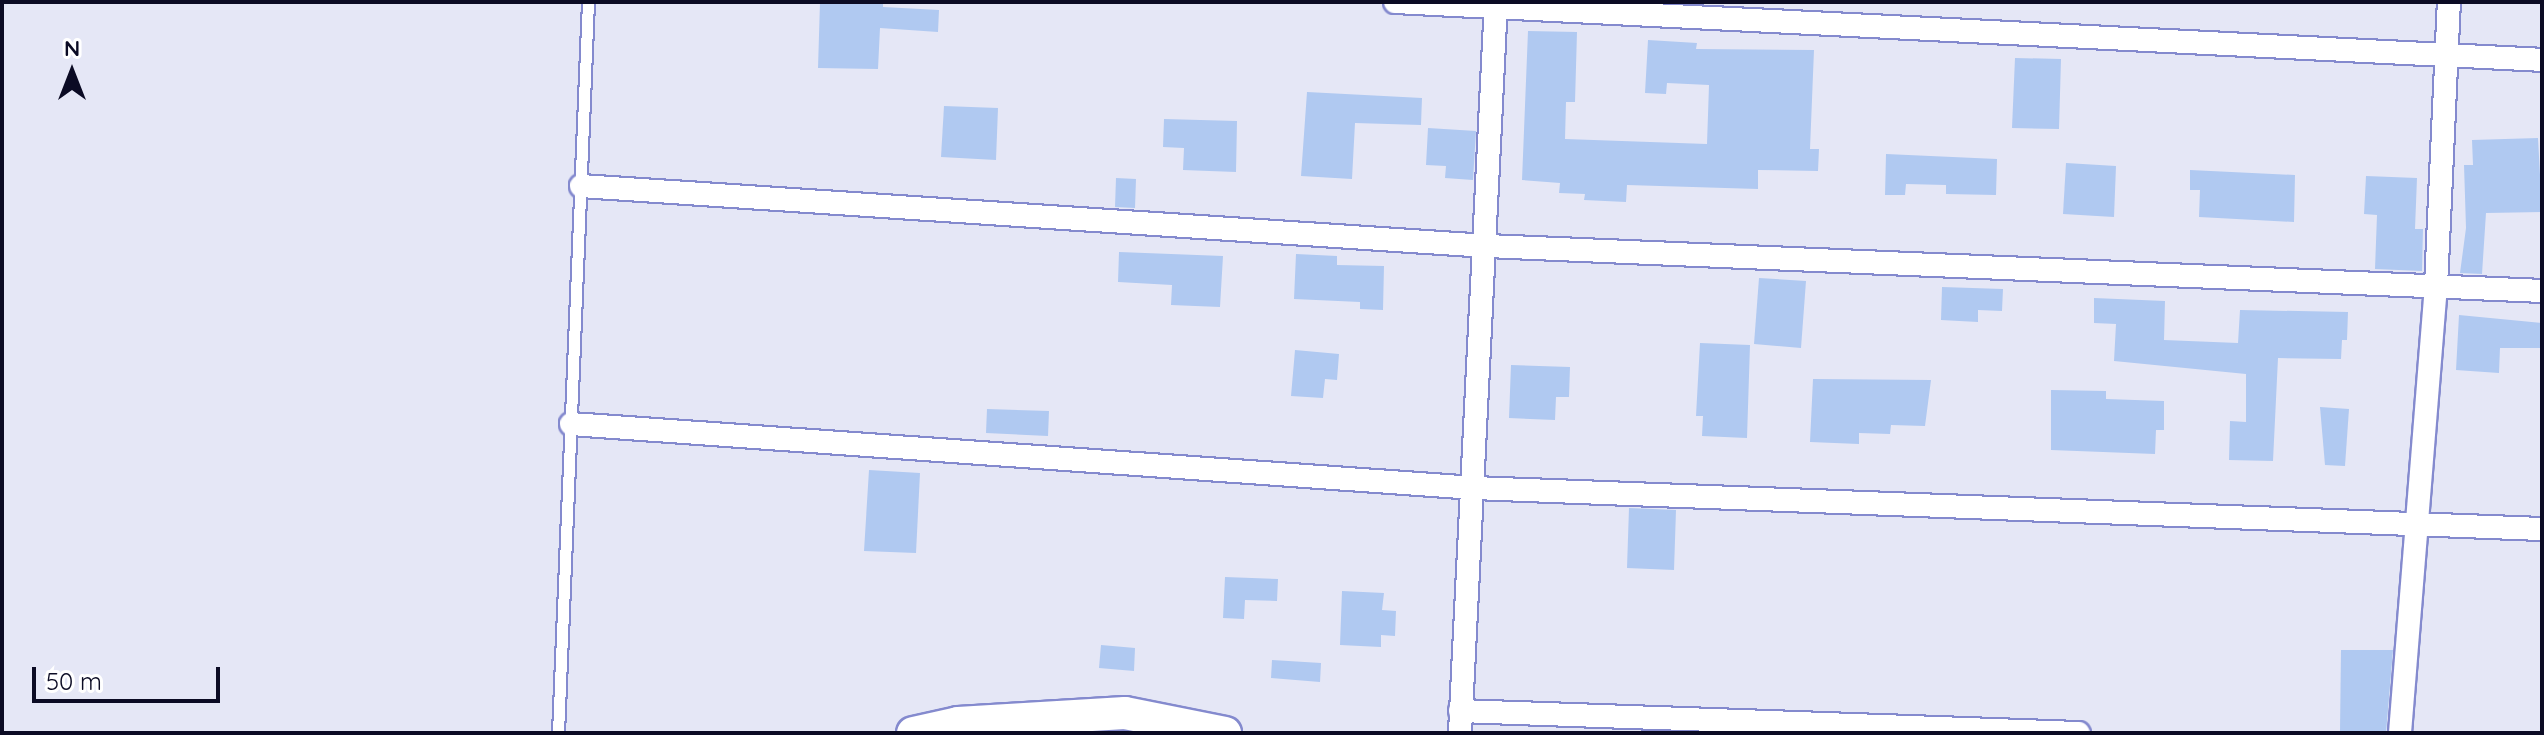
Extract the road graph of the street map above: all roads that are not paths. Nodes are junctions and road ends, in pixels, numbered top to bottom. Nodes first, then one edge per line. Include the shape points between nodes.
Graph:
1 (588, 2) edge
2 (1395, 2) edge
3 (2449, 2) edge
4 (1496, 5) edge
5 (2446, 56) junction
6 (2542, 60) edge
7 (581, 186) junction
8 (1487, 246) junction
9 (2436, 286) junction
10 (2542, 291) edge
11 (571, 424) junction
12 (1474, 488) junction
13 (2419, 524) junction
14 (2542, 529) edge
15 (1460, 722) edge
16 (558, 733) edge
17 (913, 733) edge
18 (1225, 733) edge
19 (2079, 733) edge
20 (2400, 733) edge

1 - 7 lane
2 - 4 street
3 - 5 street
4 - 5 street
4 - 8 street
5 - 6 street
5 - 9 street
7 - 8 street
7 - 11 lane
8 - 9 street
8 - 12 street
9 - 10 street
9 - 13 street
11 - 12 street
11 - 16 lane
12 - 13 street
12 - 15 street
13 - 14 street
13 - 20 street
15 - 19 street
17 - 18 street via 958,723 1125,713

